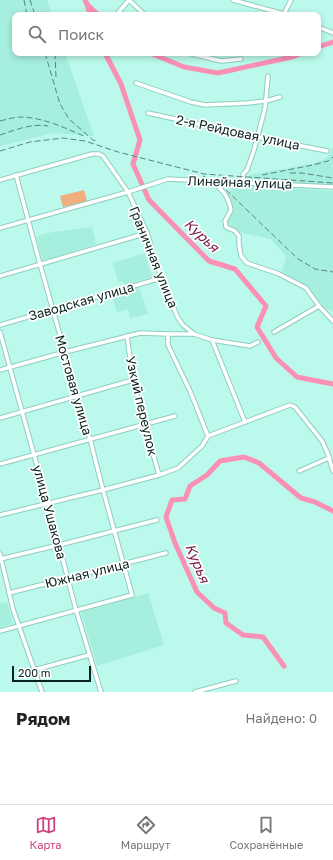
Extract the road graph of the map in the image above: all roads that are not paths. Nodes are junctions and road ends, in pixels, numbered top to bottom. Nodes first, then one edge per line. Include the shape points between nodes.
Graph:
1 (129, 0) edge
2 (233, 0) edge
3 (291, 0) edge
4 (119, 12) edge
5 (142, 12) edge
6 (275, 12) edge
7 (286, 12) edge
8 (321, 28) edge
9 (333, 33) edge
10 (200, 56) edge
11 (241, 59) dead end
12 (268, 76) dead end
13 (136, 83) dead end
14 (280, 97) dead end
15 (266, 101) junction
16 (148, 113) dead end
17 (257, 137) junction
18 (327, 151) dead end
19 (16, 175) junction
20 (0, 180) edge
21 (212, 181) junction
22 (243, 182) junction
23 (333, 187) edge
24 (128, 192) junction
25 (28, 220) junction
26 (0, 228) edge
27 (147, 233) junction
28 (40, 264) junction
29 (0, 276) edge
30 (161, 278) junction
31 (319, 306) junction
32 (53, 309) junction
33 (333, 321) edge
34 (0, 325) edge
35 (0, 332) edge
36 (274, 332) dead end
37 (168, 334) junction
38 (194, 334) junction
39 (126, 336) junction
40 (212, 340) junction
41 (258, 342) dead end
42 (64, 352) junction
43 (10, 368) junction
44 (0, 370) edge
45 (133, 380) junction
46 (77, 396) junction
47 (22, 412) junction
48 (174, 416) dead end
49 (0, 418) edge
50 (245, 422) junction
51 (144, 425) junction
52 (208, 436) junction
53 (90, 439) junction
54 (34, 455) junction
55 (329, 458) junction
56 (0, 464) edge
57 (299, 471) dead end
58 (333, 471) edge
59 (159, 475) junction
60 (103, 490) junction
61 (48, 503) junction
62 (0, 516) edge
63 (157, 520) dead end
64 (115, 531) junction
65 (59, 545) junction
66 (166, 553) dead end
67 (0, 557) edge
68 (124, 564) junction
69 (67, 578) junction
70 (9, 593) junction
71 (76, 610) junction
72 (20, 626) junction
73 (0, 631) edge
74 (89, 655) junction
75 (34, 670) junction
76 (236, 681) dead end
77 (42, 692) edge
78 (101, 692) edge
79 (194, 692) edge

1 - 4 street
1 - 5 street
2 - 6 street
3 - 7 street
8 - 9 street
10 - 11 street via 221,61
12 - 15 street
13 - 15 street via 205,105
14 - 15 street
15 - 17 street
16 - 17 street, 2-я Рейдовая улица
17 - 18 street, 2-я Рейдовая улица
17 - 22 street via 247,170 243,174
19 - 20 street
19 - 24 street, Граничная улица via 99,154
19 - 25 street, Мостовая улица
21 - 22 street, Линейная улица
21 - 24 street, Линейная улица via 168,179
21 - 31 street via 229,200 231,210 224,221 226,227 239,236 241,256 248,263 279,274 306,288
22 - 23 street, Линейная улица
24 - 25 street, Линейная улица
24 - 27 street, Граничная улица
25 - 26 street, Линейная улица
25 - 28 street, Мостовая улица
27 - 28 street
27 - 30 street, Граничная улица
28 - 29 street
28 - 32 street, Мостовая улица
30 - 32 street, Заводская улица
30 - 38 street, Граничная улица via 180,322
31 - 33 street
31 - 36 street
32 - 34 street, Заводская улица
32 - 42 street, Мостовая улица
35 - 43 street, улица Ушакова
37 - 38 street
37 - 39 street via 145,333
37 - 52 street via 168,345 190,390
38 - 40 street
39 - 42 street
39 - 45 street, Узкий переулок
40 - 41 street via 250,346
40 - 50 street
42 - 43 street
42 - 46 street, Мостовая улица
43 - 44 street
43 - 47 street, улица Ушакова
45 - 46 street
45 - 51 street, Узкий переулок
46 - 47 street
46 - 53 street, Мостовая улица
47 - 49 street
47 - 54 street, улица Ушакова
48 - 51 street
50 - 52 street
50 - 55 street via 292,405 322,441
51 - 53 street
51 - 59 street, Узкий переулок
52 - 59 street via 202,446 178,468
53 - 54 street
53 - 60 street, Мостовая улица
54 - 56 street
54 - 61 street, улица Ушакова
55 - 57 street
55 - 58 street
59 - 60 street
60 - 61 street
60 - 64 street, Мостовая улица
61 - 62 street
61 - 65 street, улица Ушакова
63 - 64 street
64 - 65 street
64 - 68 street, Мостовая улица
65 - 67 street
65 - 69 street, улица Ушакова
66 - 68 street, Южная улица
67 - 70 street
68 - 69 street, Южная улица
68 - 71 street, Мостовая улица via 132,595
69 - 70 street, Южная улица
69 - 71 street, улица Ушакова
70 - 72 street
71 - 72 street
71 - 74 street, улица Ушакова
72 - 73 street
72 - 75 street
74 - 75 street
74 - 78 street, улица Ушакова
75 - 77 street
76 - 79 street

